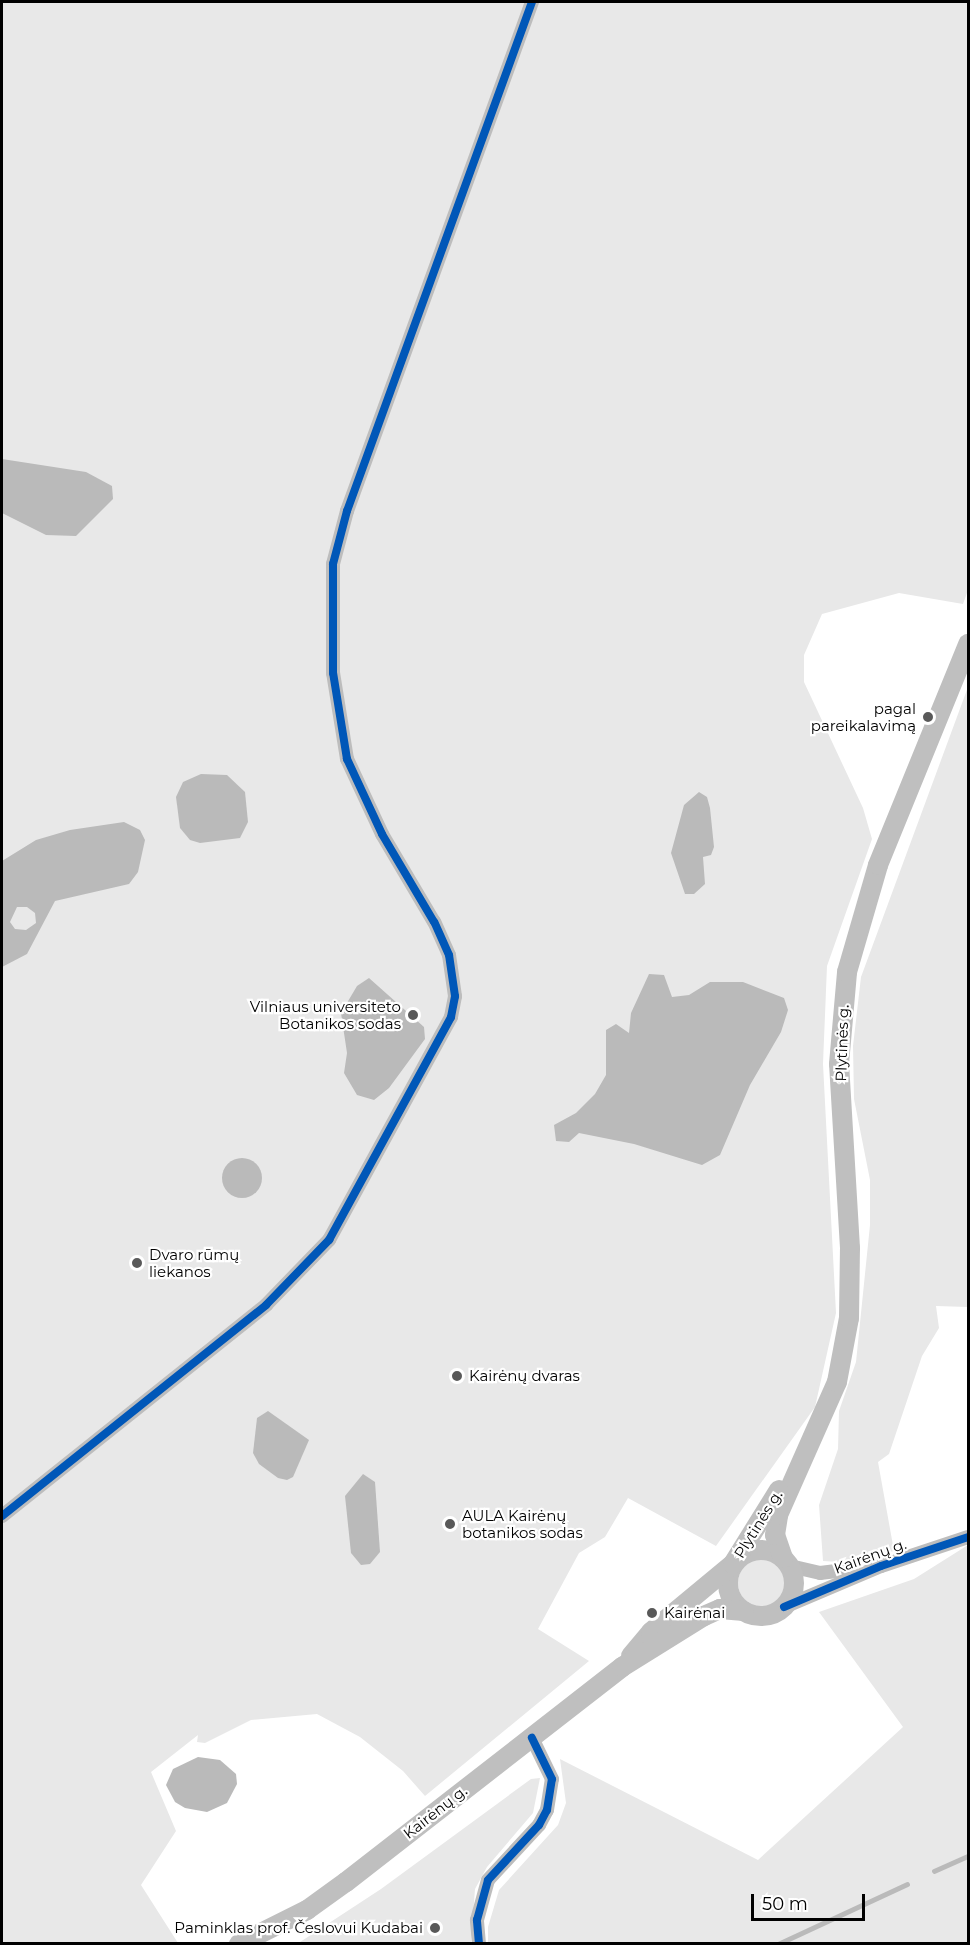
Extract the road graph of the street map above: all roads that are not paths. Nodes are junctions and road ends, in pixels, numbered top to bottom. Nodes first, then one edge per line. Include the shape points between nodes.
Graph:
1 (532, 2) edge
2 (969, 644) edge
3 (803, 1455) junction
4 (2, 1516) edge
5 (969, 1537) edge
6 (786, 1562) junction
7 (734, 1564) junction
8 (881, 1566) junction
9 (784, 1607) junction
10 (744, 1611) junction
11 (622, 1666) junction
12 (532, 1738) junction
13 (239, 1944) edge
14 (479, 1944) edge

1 - 4 street via 347,511 333,564 333,673 346,759 382,834 449,954 455,996 451,1017 329,1240 266,1305
2 - 3 main road, Plytinės g. via 878,864 847,972 839,1064 850,1248 849,1318 837,1382
3 - 6 main road, Plytinės g. via 778,1515 775,1535
3 - 7 main road, Plytinės g.
5 - 8 street, Kairėnų g.
6 - 7 main road via 762,1550 741,1556
6 - 8 street, Kairėnų g. via 820,1573
6 - 9 main road via 794,1588
7 - 10 main road via 728,1584 730,1595
7 - 11 main road, Kairėnų g. via 651,1632
8 - 9 street, Kairėnų g.
9 - 10 main road via 764,1616
10 - 11 main road, Kairėnų g. via 720,1609 704,1616
11 - 12 main road, Kairėnų g.
12 - 13 main road, Kairėnų g. via 307,1910
12 - 14 street via 552,1779 548,1809 539,1825 488,1880 478,1914

